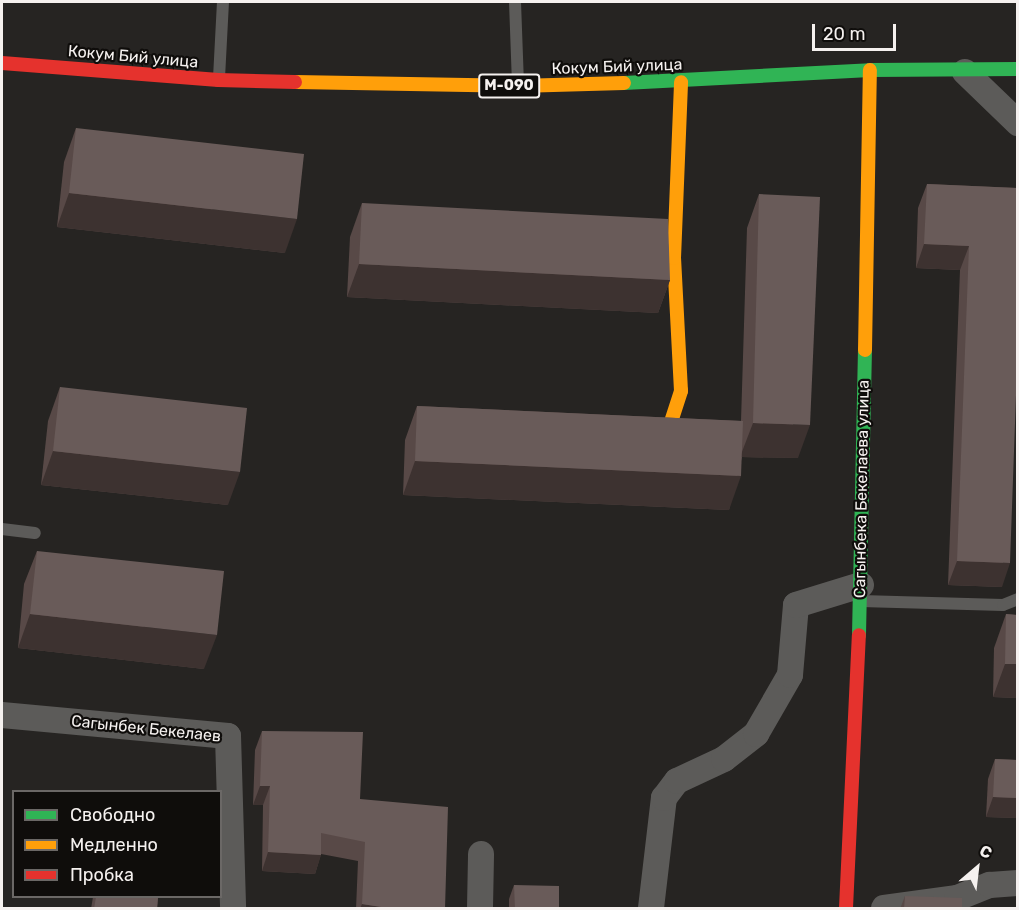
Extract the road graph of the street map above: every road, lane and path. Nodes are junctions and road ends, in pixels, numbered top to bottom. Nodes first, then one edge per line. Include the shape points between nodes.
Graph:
1 (223, 2) edge
2 (515, 2) edge
3 (2, 63) edge
4 (1017, 69) edge
5 (870, 70) junction
6 (965, 72) junction
7 (218, 81) junction
8 (681, 82) junction
9 (518, 86) junction
10 (1017, 123) edge
11 (619, 431) edge
12 (2, 529) edge
13 (35, 533) dead end
14 (860, 593) junction
15 (1017, 599) edge
16 (2, 715) edge
17 (481, 854) dead end
18 (1017, 884) edge
19 (957, 903) edge
20 (233, 909) edge
21 (480, 909) edge
22 (651, 909) edge
23 (846, 909) edge
24 (884, 909) edge

1 - 7 lane
2 - 9 lane
3 - 7 street, Кокум Бий улица / М-090
4 - 6 street, Кокум Бий улица / М-090
5 - 6 street, Кокум Бий улица / М-090
5 - 8 street, Кокум Бий улица / М-090
5 - 14 street, Сагынбека Бекелаева улица
6 - 10 street
7 - 9 street, Кокум Бий улица / М-090
8 - 9 street, Кокум Бий улица / М-090
8 - 11 street via 674,258 681,391 670,425 651,431
12 - 13 lane
14 - 15 lane via 1003,605
14 - 22 street via 796,605 790,675 756,734 724,759 677,781 664,798
14 - 23 street, Сагынбека Бекелаева улица
16 - 20 street, Сагынбек Бекелаев via 228,736
17 - 21 street
18 - 19 street via 990,885
19 - 24 street

